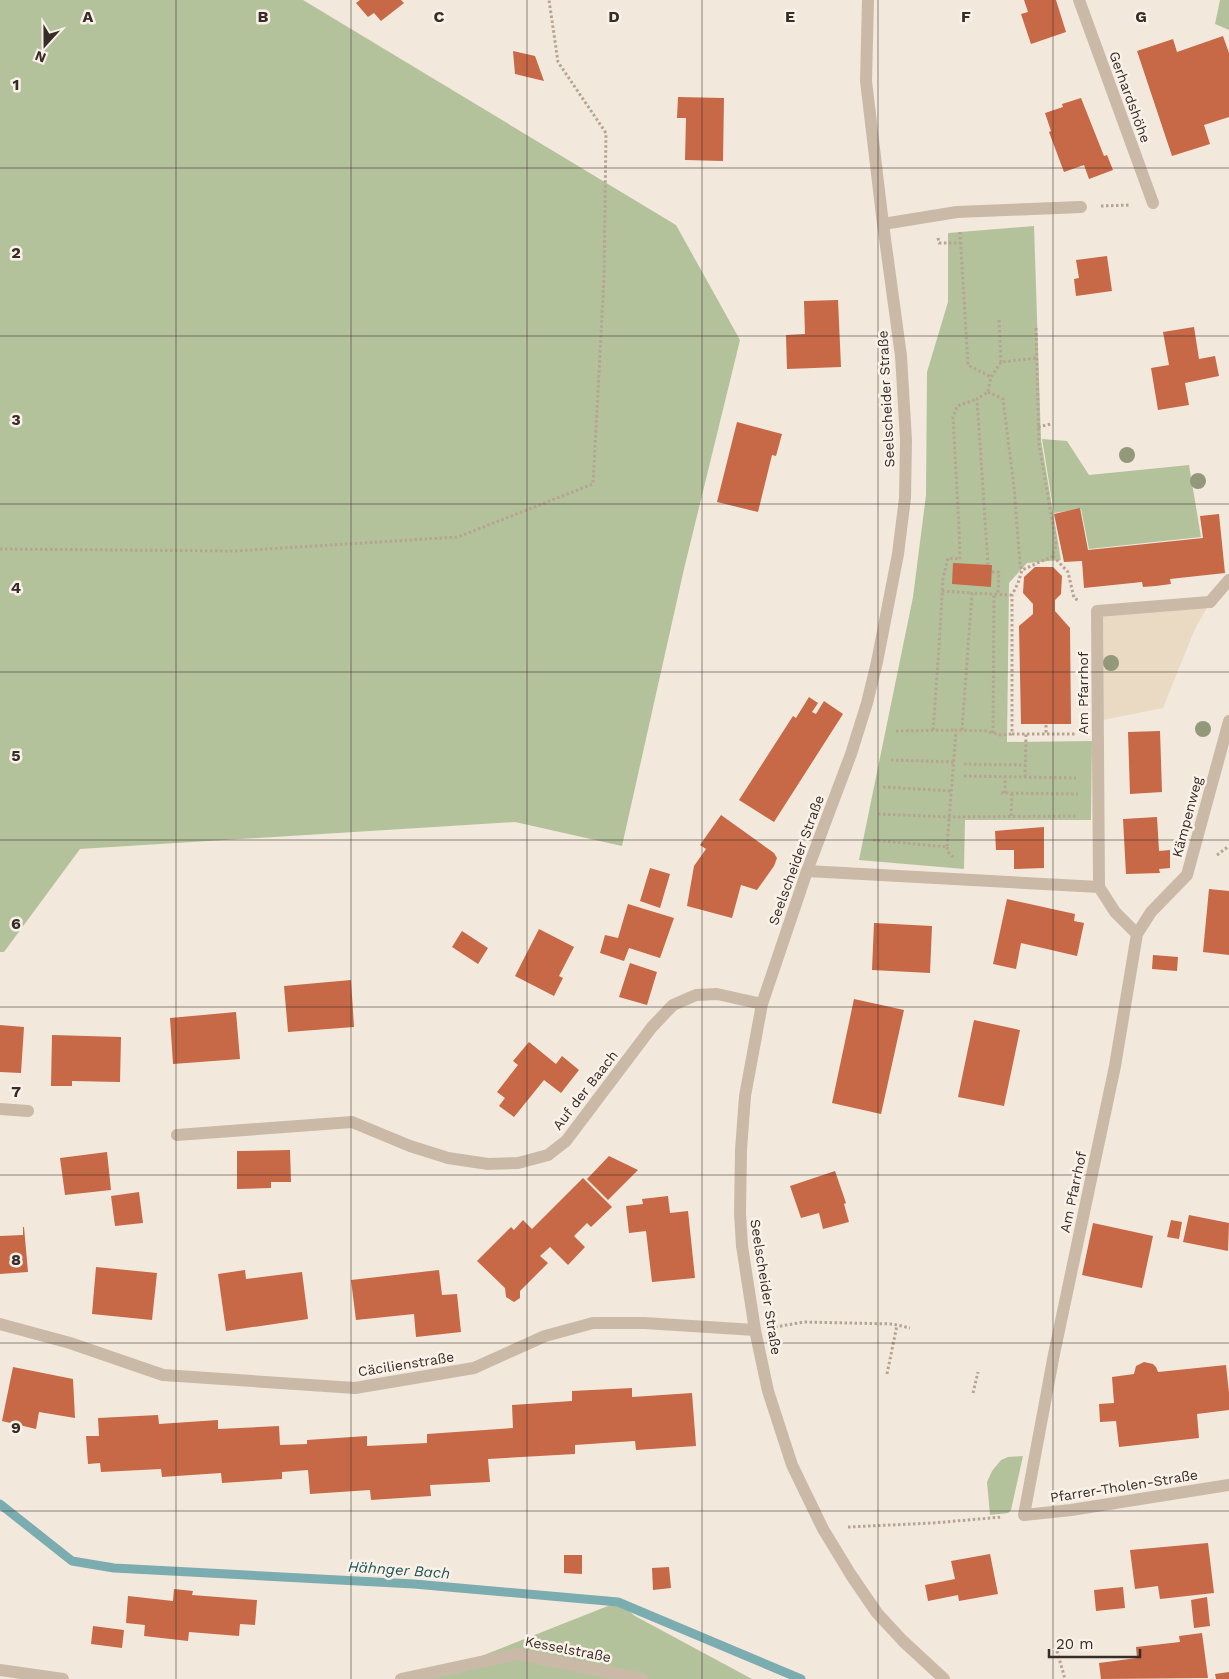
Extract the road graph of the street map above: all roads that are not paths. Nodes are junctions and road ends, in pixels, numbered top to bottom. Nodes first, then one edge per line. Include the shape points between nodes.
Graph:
1 (868, 0) edge
2 (1079, 0) edge
3 (1153, 203) road end
4 (1081, 207) road end
5 (882, 224) junction
6 (1229, 580) edge
7 (1229, 721) edge
8 (807, 871) junction
9 (1099, 887) junction
10 (1137, 934) junction
11 (762, 1004) junction
12 (0, 1109) edge
13 (28, 1111) dead end
14 (177, 1135) dead end
15 (0, 1324) edge
16 (755, 1330) junction
17 (1229, 1485) edge
18 (1024, 1515) joint
19 (0, 1670) edge
20 (63, 1679) edge
21 (401, 1679) edge
22 (642, 1679) edge
23 (944, 1679) edge

1 - 5 street, Seelscheider Straße via 866,81
2 - 3 street, Gerhardshöhe
4 - 5 street via 956,212
5 - 8 street, Seelscheider Straße via 901,356 906,440 899,544 866,703 851,754
6 - 9 street, Am Pfarrhof via 1210,602 1097,612
7 - 10 street, Kämpenweg via 1187,875 1151,912
8 - 9 street
8 - 11 street, Seelscheider Straße
9 - 10 street via 1115,912
10 - 18 street, Am Pfarrhof via 1115,1066
11 - 14 street, Auf der Baach via 717,994 696,995 673,1005 652,1027 566,1141 548,1154 518,1163 488,1164 448,1158 352,1122
11 - 16 street, Seelscheider Straße via 745,1096 741,1160 742,1246
12 - 13 street
15 - 16 street, Cäcilienstraße via 163,1374 355,1388 474,1368 545,1336 593,1323
16 - 23 street, Seelscheider Straße via 768,1391 792,1465 823,1529 877,1612
17 - 18 street, Pfarrer-Tholen-Straße
19 - 20 street
21 - 22 street, Kesselstraße via 518,1654

